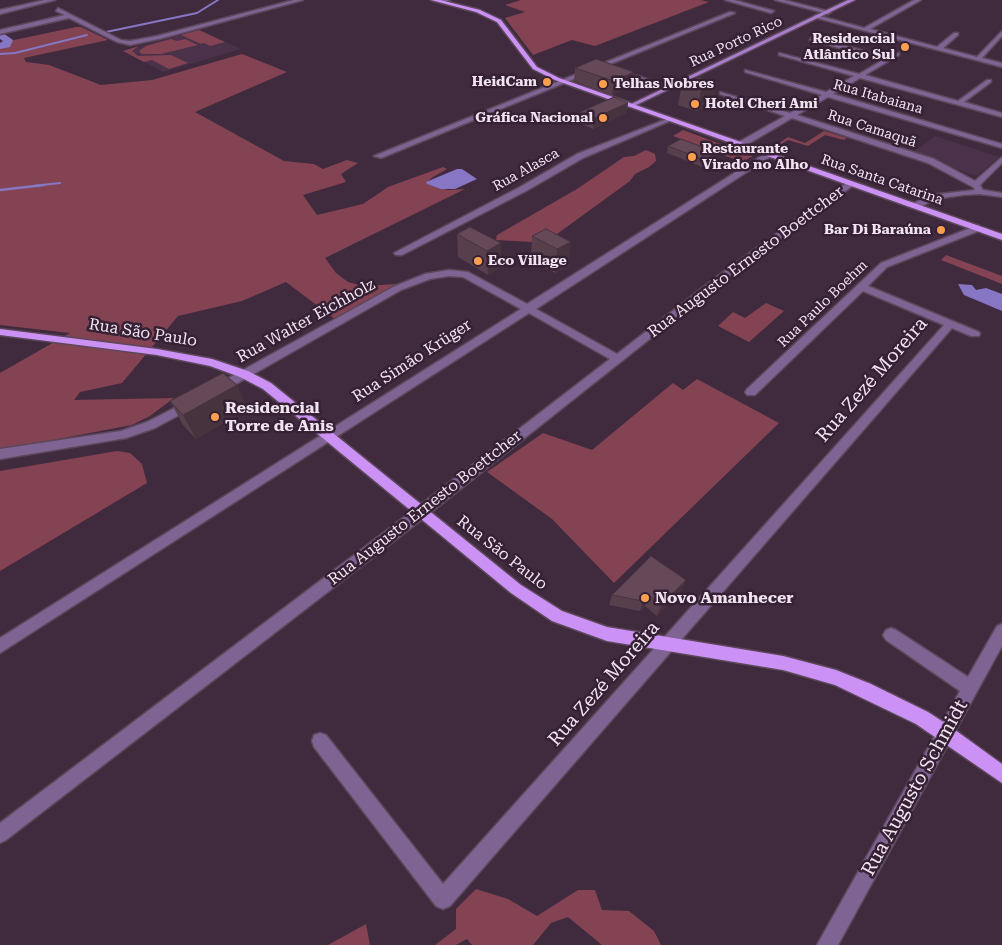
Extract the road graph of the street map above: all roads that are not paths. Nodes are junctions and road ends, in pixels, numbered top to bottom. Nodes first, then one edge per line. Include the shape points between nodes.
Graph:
1 (34, 0) edge
2 (52, 0) edge
3 (300, 0) edge
4 (434, 0) edge
5 (728, 0) edge
6 (778, 0) edge
7 (852, 0) edge
8 (918, 0) edge
9 (444, 1) edge
10 (42, 2) junction
11 (58, 10) dead end
12 (0, 12) edge
13 (771, 12) dead end
14 (828, 12) junction
15 (732, 13) dead end
16 (69, 16) junction
17 (816, 17) junction
18 (864, 30) junction
19 (0, 32) edge
20 (1002, 33) edge
21 (956, 34) dead end
22 (812, 39) dead end
23 (938, 49) junction
24 (780, 54) dead end
25 (897, 54) dead end
26 (888, 59) junction
27 (978, 59) junction
28 (1002, 65) edge
29 (747, 71) dead end
30 (859, 76) junction
31 (636, 77) edge
32 (989, 80) dead end
33 (564, 82) junction
34 (668, 88) junction
35 (722, 93) dead end
36 (827, 94) junction
37 (959, 103) junction
38 (630, 106) junction
39 (1002, 115) edge
40 (790, 116) junction
41 (669, 120) junction
42 (740, 145) junction
43 (1002, 146) edge
44 (769, 155) junction
45 (378, 156) dead end
46 (1002, 159) edge
47 (851, 184) junction
48 (978, 188) junction
49 (1002, 195) edge
50 (915, 206) junction
51 (978, 228) junction
52 (1002, 237) edge
53 (399, 253) dead end
54 (860, 286) junction
55 (527, 309) junction
56 (950, 324) junction
57 (0, 332) edge
58 (976, 334) dead end
59 (618, 359) junction
60 (244, 374) junction
61 (751, 392) dead end
62 (328, 436) junction
63 (0, 454) edge
64 (420, 513) junction
65 (1002, 631) edge
66 (890, 636) dead end
67 (667, 645) junction
68 (0, 646) edge
69 (970, 688) junction
70 (945, 733) junction
71 (320, 741) dead end
72 (1002, 774) edge
73 (0, 834) edge
74 (827, 945) edge

1 - 10 street
2 - 10 street
3 - 16 street via 130,43 119,41
4 - 9 main road, Rua Santa Catarina
5 - 13 street
6 - 14 street
7 - 14 main road, Rua Porto Rico
8 - 18 street
9 - 33 main road, Rua Santa Catarina via 498,21 535,68
10 - 12 street
11 - 16 street
14 - 17 main road, Rua Porto Rico
15 - 33 street
16 - 19 street
17 - 18 street
17 - 34 main road, Rua Porto Rico
18 - 23 street
20 - 27 street
21 - 23 street
22 - 26 street
23 - 27 street
24 - 30 street
25 - 26 street
26 - 30 street
27 - 28 street
29 - 36 street, Rua Itabaiana
30 - 36 street
30 - 37 street
31 - 34 street
32 - 37 street
33 - 38 main road, Rua Santa Catarina
33 - 45 street
34 - 38 main road, Rua Porto Rico
35 - 40 street, Rua Camaquã
36 - 40 street
36 - 43 street, Rua Itabaiana
37 - 39 street
38 - 41 main road, Rua Santa Catarina
40 - 42 street
40 - 48 street, Rua Camaquã via 931,161
41 - 42 main road, Rua Santa Catarina
41 - 53 street, Rua Alasca via 580,156
42 - 44 main road, Rua Santa Catarina
44 - 47 main road, Rua Santa Catarina
44 - 55 street, Rua Simão Krüger
46 - 48 street
47 - 50 main road, Rua Santa Catarina
47 - 59 street, Rua Augusto Ernesto Boettcher via 721,278
48 - 49 street
48 - 50 street via 934,197
50 - 51 main road, Rua Santa Catarina
51 - 52 main road, Rua Santa Catarina
51 - 54 street, Rua Paulo Boehm via 891,262
54 - 56 street
54 - 61 street, Rua Paulo Boehm
55 - 59 street, Rua Walter Eichholz
55 - 60 street, Rua Walter Eichholz via 465,274 428,276 398,288
55 - 62 street, Rua Simão Krüger
56 - 58 street
56 - 67 street, Rua Zezé Moreira
57 - 60 main road, Rua São Paulo via 157,352 212,363
59 - 64 street, Rua Augusto Ernesto Boettcher
60 - 62 main road, Rua São Paulo via 267,386
60 - 63 street, Rua Walter Eichholz via 151,425 122,435
62 - 64 main road, Rua São Paulo
62 - 68 street, Rua Simão Krüger
64 - 67 main road, Rua São Paulo via 542,607 581,626 607,634
64 - 73 street, Rua Augusto Ernesto Boettcher
65 - 69 street, Rua Augusto Schmidt
66 - 69 street
67 - 70 main road, Rua São Paulo via 809,670 898,705
67 - 71 street, Rua Zezé Moreira via 443,899
69 - 70 street, Rua Augusto Schmidt
70 - 72 main road, Rua São Paulo
70 - 74 street, Rua Augusto Schmidt

